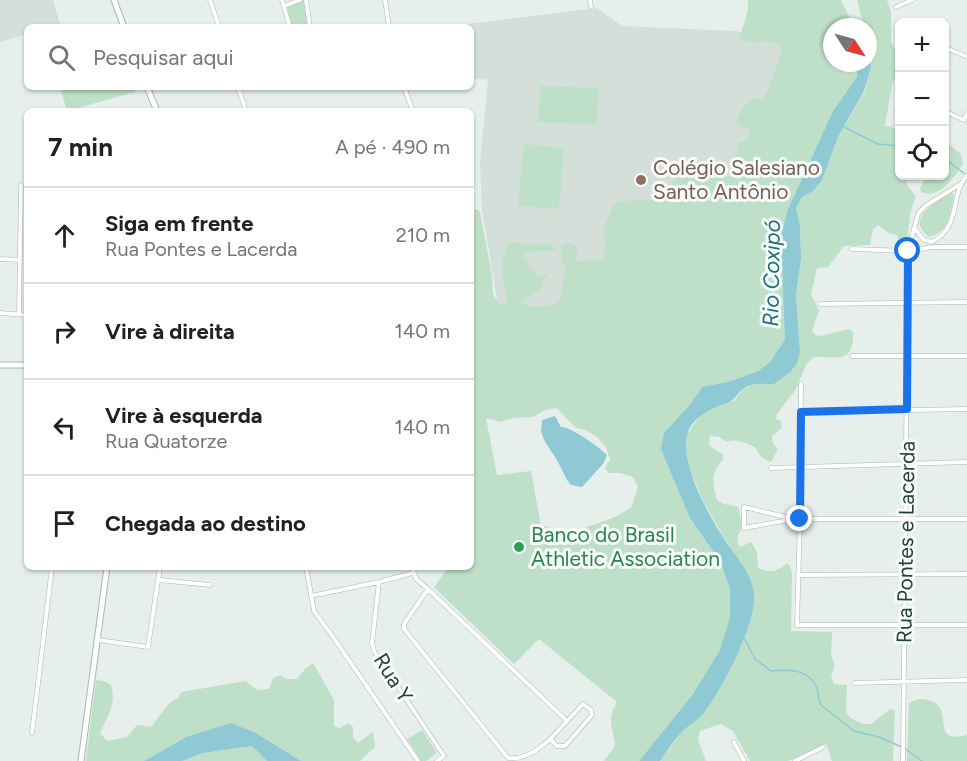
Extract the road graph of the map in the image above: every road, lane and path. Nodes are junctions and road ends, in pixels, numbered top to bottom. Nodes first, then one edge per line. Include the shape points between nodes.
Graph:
1 (114, 0) edge
2 (210, 0) edge
3 (282, 0) edge
4 (300, 0) edge
5 (306, 0) edge
6 (386, 0) edge
7 (590, 0) edge
8 (912, 0) edge
9 (284, 6) junction
10 (591, 6) dead end
11 (896, 7) dead end
12 (123, 24) edge
13 (218, 24) edge
14 (289, 24) edge
15 (310, 24) edge
16 (388, 24) edge
17 (949, 49) edge
18 (967, 57) edge
19 (148, 90) edge
20 (239, 90) edge
21 (405, 90) edge
22 (157, 108) edge
23 (245, 108) edge
24 (412, 108) edge
25 (949, 113) edge
26 (967, 113) edge
27 (967, 175) edge
28 (960, 183) junction
29 (21, 185) dead end
30 (915, 229) junction
31 (932, 244) junction
32 (967, 247) edge
33 (852, 249) dead end
34 (908, 251) junction
35 (0, 259) edge
36 (20, 260) junction
37 (967, 302) edge
38 (909, 303) junction
39 (820, 304) dead end
40 (0, 314) edge
41 (19, 314) junction
42 (24, 315) edge
43 (852, 356) dead end
44 (908, 356) junction
45 (967, 356) edge
46 (0, 365) edge
47 (24, 365) edge
48 (801, 384) dead end
49 (907, 409) junction
50 (967, 409) edge
51 (801, 412) junction
52 (967, 462) edge
53 (907, 464) junction
54 (800, 466) junction
55 (771, 468) dead end
56 (794, 519) junction
57 (800, 519) junction
58 (967, 519) edge
59 (906, 520) junction
60 (52, 570) edge
61 (107, 570) edge
62 (160, 570) edge
63 (307, 570) edge
64 (412, 570) edge
65 (413, 573) junction
66 (967, 574) edge
67 (798, 575) junction
68 (906, 575) junction
69 (159, 580) junction
70 (379, 582) junction
71 (210, 585) dead end
72 (428, 590) junction
73 (311, 596) junction
74 (904, 624) junction
75 (967, 625) edge
76 (98, 640) junction
77 (967, 680) edge
78 (905, 681) junction
79 (854, 682) dead end
80 (567, 721) junction
81 (32, 733) dead end
82 (551, 740) junction
83 (734, 742) dead end
84 (823, 747) dead end
85 (81, 761) edge
86 (418, 761) edge
87 (437, 761) edge
88 (744, 761) edge
89 (795, 761) edge
90 (903, 761) edge

1 - 12 street
2 - 13 street
3 - 9 street
4 - 9 street
5 - 15 street
6 - 16 street
7 - 10 street
8 - 11 street
9 - 14 street
17 - 18 street
19 - 22 street
20 - 23 street
21 - 24 street
25 - 26 street via 964,120
27 - 28 street
28 - 30 street, Rua Pontes e Lacerda via 925,206 918,214
28 - 31 street via 948,230
29 - 36 street
30 - 31 street
30 - 34 street, Rua Pontes e Lacerda
31 - 32 street
31 - 34 street
33 - 34 street
34 - 38 street, Rua Pontes e Lacerda
35 - 36 street
36 - 41 street
37 - 38 street
38 - 39 street
38 - 44 street, Rua Pontes e Lacerda
40 - 41 street
41 - 42 street
43 - 44 street
44 - 45 street
44 - 49 street, Rua Pontes e Lacerda
46 - 47 street
48 - 51 street
49 - 50 street
49 - 51 street
49 - 53 street, Rua Pontes e Lacerda
51 - 54 street
52 - 53 street
53 - 54 street
53 - 59 street, Rua Pontes e Lacerda
54 - 55 street
54 - 57 street
56 - 56 street via 744,528 744,507 754,510
56 - 57 street
57 - 59 street
57 - 67 street
58 - 59 street
59 - 68 street, Rua Pontes e Lacerda
60 - 81 street
61 - 76 street
62 - 69 street
63 - 73 street
64 - 65 street
65 - 70 street
65 - 72 street
66 - 68 street
67 - 68 street
67 - 74 street via 797,625
68 - 74 street, Rua Pontes e Lacerda
69 - 71 street
69 - 76 street via 148,647
70 - 73 street
70 - 87 street, Rua Y via 374,651 444,756
72 - 80 street
72 - 82 street via 404,629 508,758 518,759 544,748
73 - 86 street via 317,616
74 - 75 street
74 - 78 street, Rua Pontes e Lacerda
76 - 85 street
77 - 78 street
78 - 79 street
78 - 90 street, Rua Pontes e Lacerda
80 - 82 street
80 - 82 street via 583,704 591,710 592,715 565,746 557,746
83 - 88 street
84 - 89 street

